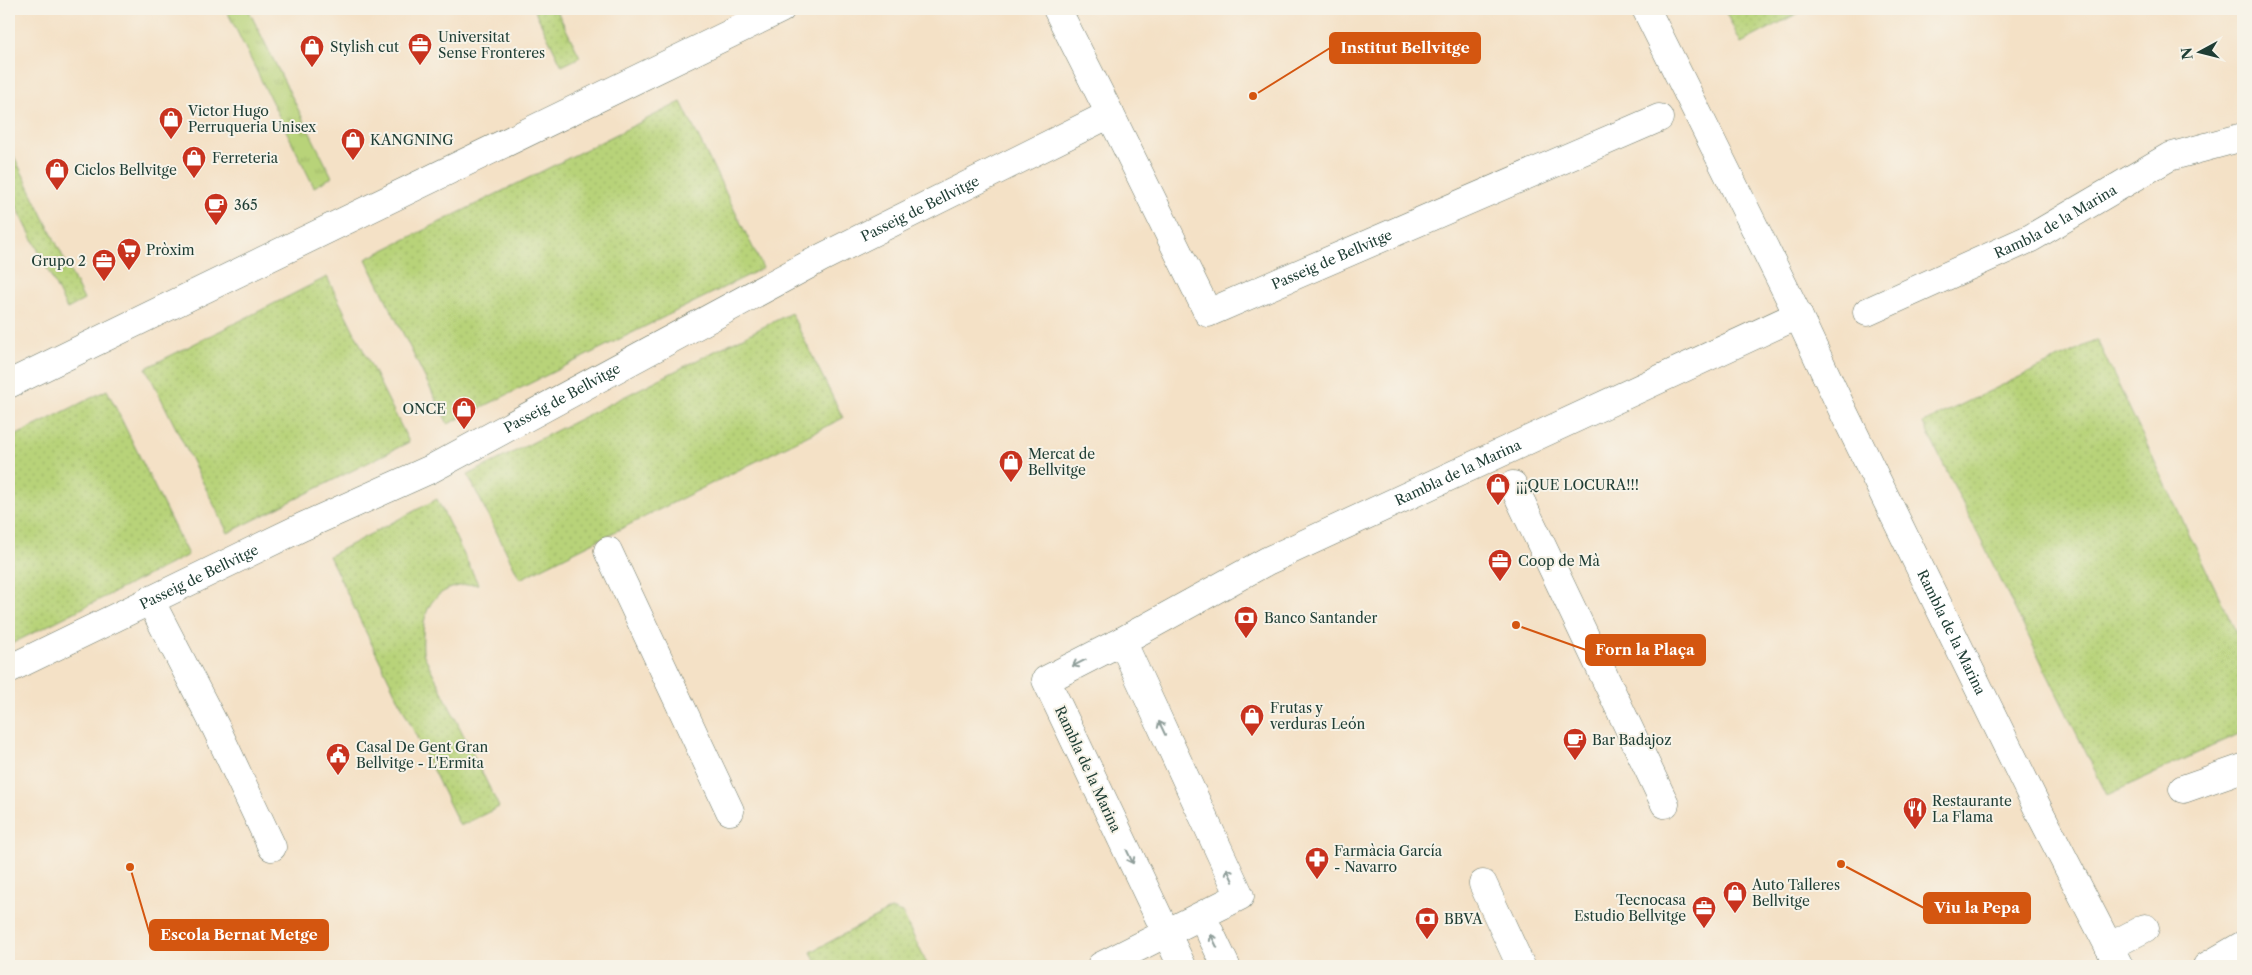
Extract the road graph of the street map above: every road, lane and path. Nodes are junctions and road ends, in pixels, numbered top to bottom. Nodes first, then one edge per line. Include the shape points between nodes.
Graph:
1 (781, 9) edge
2 (1056, 9) edge
3 (1646, 9) edge
4 (1110, 114) junction
5 (1659, 118) dead end
6 (2243, 137) edge
7 (1867, 312) dead end
8 (1798, 315) junction
9 (9, 384) edge
10 (1513, 485) dead end
11 (608, 551) dead end
12 (150, 600) junction
13 (1122, 641) junction
14 (9, 669) edge
15 (2243, 768) edge
16 (2183, 789) dead end
17 (1665, 804) dead end
18 (730, 811) dead end
19 (272, 847) dead end
20 (1483, 884) dead end
21 (1202, 916) junction
22 (2145, 928) dead end
23 (1166, 935) junction
24 (2243, 945) edge
25 (2114, 957) edge
26 (1101, 966) edge
27 (1182, 966) edge
28 (1226, 966) edge
29 (1522, 966) edge
30 (2207, 966) edge

1 - 9 street
2 - 4 street, Passeig de Bellvitge
3 - 8 street, Rambla de la Marina
4 - 5 street, Passeig de Bellvitge via 1208,313
4 - 12 street, Passeig de Bellvitge via 821,258 431,470
6 - 7 street, Rambla de la Marina via 2169,157 2030,238
8 - 13 street, Rambla de la Marina via 1267,561
8 - 25 street, Rambla de la Marina via 2041,815
10 - 17 street
11 - 18 street
12 - 14 street, Passeig de Bellvitge
12 - 19 street
21 -> 13 street via 1240,896
13 -> 23 street, Rambla de la Marina via 1046,680
15 - 16 street
20 - 29 street
21 - 23 street
28 -> 21 street
22 - 25 street, Rambla de la Marina
23 - 26 street
23 - 27 street, Rambla de la Marina
24 - 30 street

